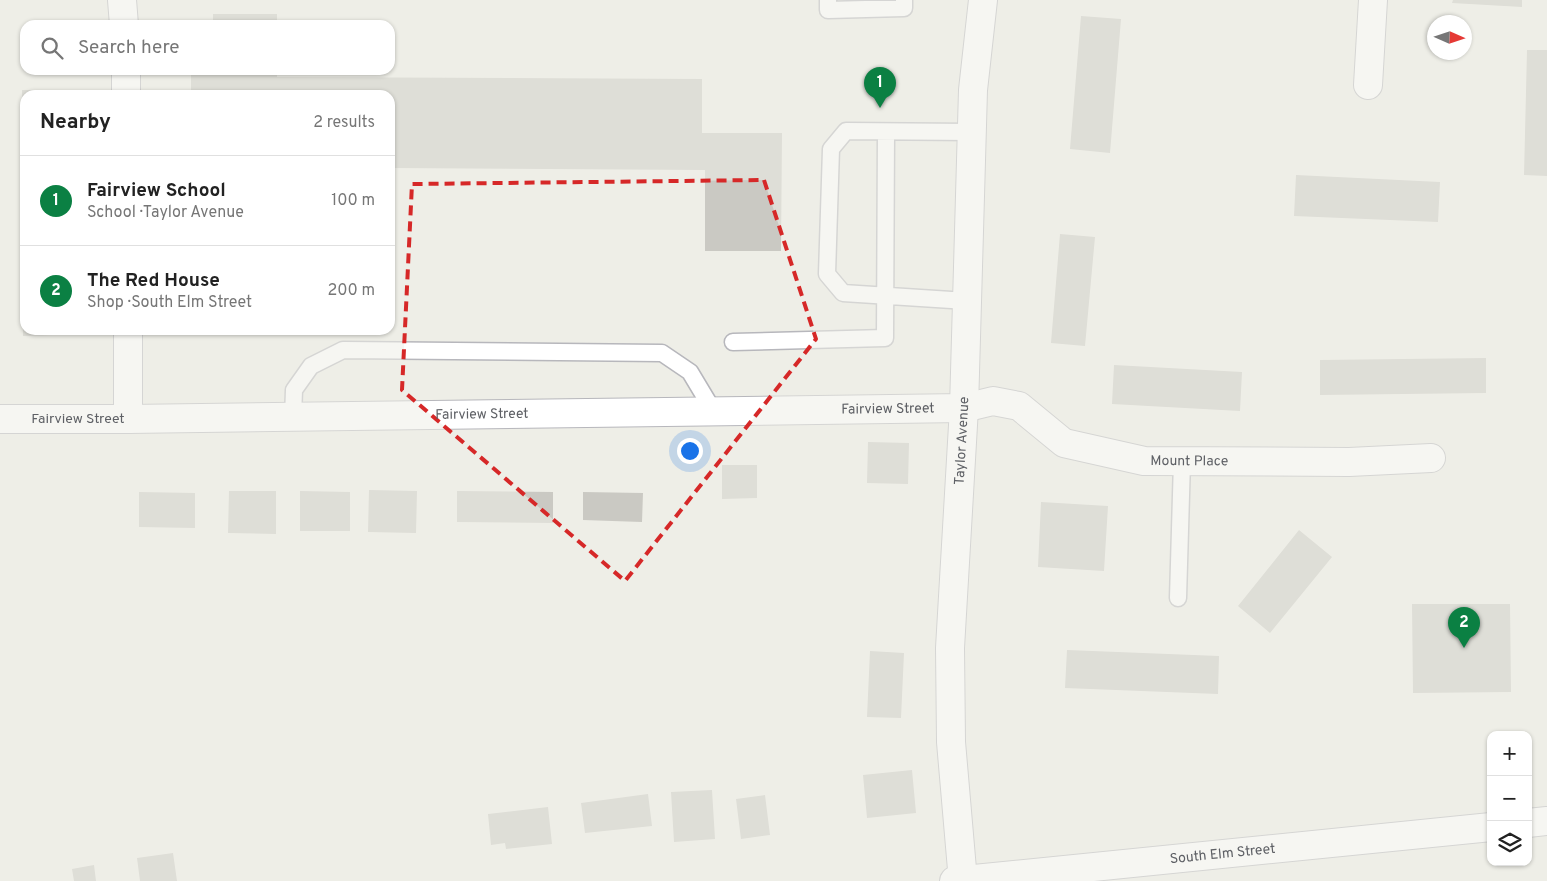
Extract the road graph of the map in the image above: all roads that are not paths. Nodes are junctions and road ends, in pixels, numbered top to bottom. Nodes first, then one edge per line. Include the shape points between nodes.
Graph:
1 (122, 0) edge
2 (828, 0) edge
3 (904, 0) edge
4 (983, 0) edge
5 (1373, 0) edge
6 (124, 20) edge
7 (126, 75) edge
8 (1368, 85) dead end
9 (126, 90) edge
10 (886, 132) junction
11 (972, 132) junction
12 (886, 296) junction
13 (967, 301) junction
14 (128, 335) edge
15 (733, 342) dead end
16 (964, 408) junction
17 (714, 412) junction
18 (293, 417) junction
19 (0, 419) edge
20 (128, 419) junction
21 (1431, 458) dead end
22 (1182, 461) junction
23 (1178, 598) dead end
24 (1547, 821) edge
25 (1532, 823) edge
26 (1487, 827) edge
27 (960, 881) edge

1 - 6 street
2 - 3 lane via 828,10 904,8
4 - 11 street, Taylor Avenue
5 - 8 street
7 - 9 street
10 - 11 lane
10 - 12 lane
10 - 12 lane via 846,131 832,149 827,274 842,293
11 - 13 street, Taylor Avenue
12 - 13 lane
12 - 15 lane via 885,338
13 - 16 street, Taylor Avenue
14 - 20 street
16 - 17 street, Fairview Street
16 - 22 street, Mount Place via 993,402 1019,406 1064,443 1144,461
16 - 27 street, Taylor Avenue via 950,648 951,742
17 - 18 street, Fairview Street
17 - 18 lane via 690,372 662,353 343,350 311,366 294,390
18 - 20 street, Fairview Street
19 - 20 street, Fairview Street
21 - 22 street, Mount Place via 1349,462
22 - 23 lane
24 - 25 street
26 - 27 street, South Elm Street

